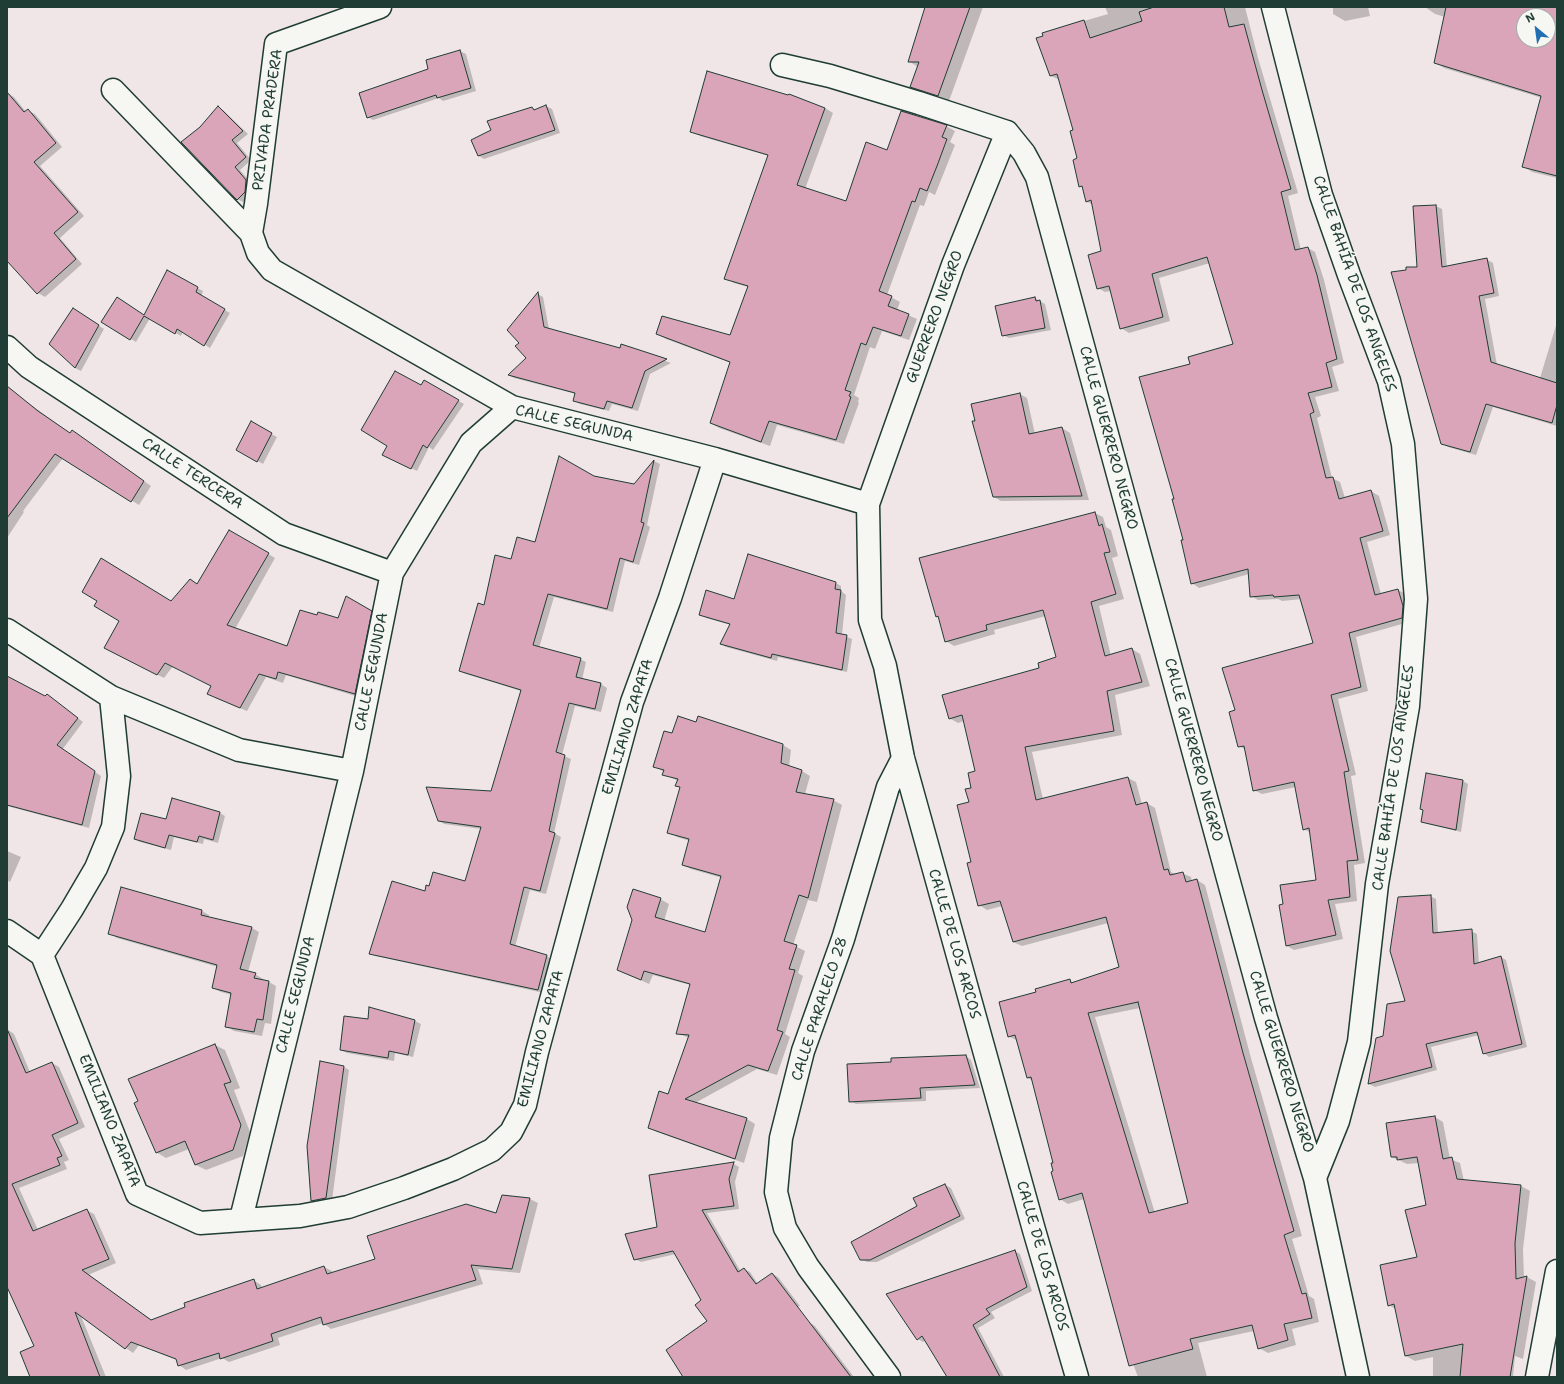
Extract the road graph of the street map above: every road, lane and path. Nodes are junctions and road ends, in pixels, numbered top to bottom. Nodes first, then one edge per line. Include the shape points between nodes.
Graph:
1 (380, 7) edge
2 (1273, 7) edge
3 (782, 65) dead end
4 (113, 90) dead end
5 (1007, 132) junction
6 (251, 233) junction
7 (7, 347) edge
8 (512, 406) junction
9 (716, 459) junction
10 (868, 504) junction
11 (392, 573) junction
12 (7, 630) edge
13 (111, 697) junction
14 (903, 758) junction
15 (352, 771) junction
16 (7, 930) edge
17 (42, 955) junction
18 (1315, 1178) junction
19 (241, 1219) junction
20 (1557, 1271) edge
21 (889, 1377) edge
22 (1077, 1377) edge
23 (1358, 1377) edge
24 (1536, 1377) edge

1 - 6 street, PRIVADA PRADERA via 276,44
2 - 18 street, CALLE BAHÍA DE LOS ANGELES via 1321,195 1390,381 1403,444 1416,599 1408,706 1377,884 1359,1042 1338,1121
3 - 5 street via 830,76
4 - 6 street
5 - 10 street, GUERRERO NEGRO via 953,265
5 - 18 street, CALLE GUERRERO NEGRO via 1024,153 1037,177 1266,1018
6 - 8 street via 258,253 272,270
7 - 11 street, CALLE TERCERA via 29,367 284,534
8 - 9 street, CALLE SEGUNDA
8 - 11 street, CALLE SEGUNDA via 471,443
9 - 10 street, CALLE SEGUNDA
9 - 19 street, EMILIANO ZAPATA via 632,702 537,1052 525,1105 511,1132 492,1150 453,1169 348,1207 300,1216
10 - 14 street, CALLE DE LOS ARCOS via 870,620 885,666
11 - 15 street, CALLE SEGUNDA
12 - 13 street
13 - 15 street via 239,750
13 - 17 street via 119,776 114,827 96,868
14 - 21 street, CALLE PARALELO 28 via 888,787 843,939 803,1051 781,1138 776,1192 785,1228 808,1267
14 - 22 street, CALLE DE LOS ARCOS
15 - 19 street, CALLE SEGUNDA
16 - 17 street
17 - 19 street, EMILIANO ZAPATA via 137,1194 200,1223
18 - 23 street, CALLE GUERRERO NEGRO
20 - 24 street

